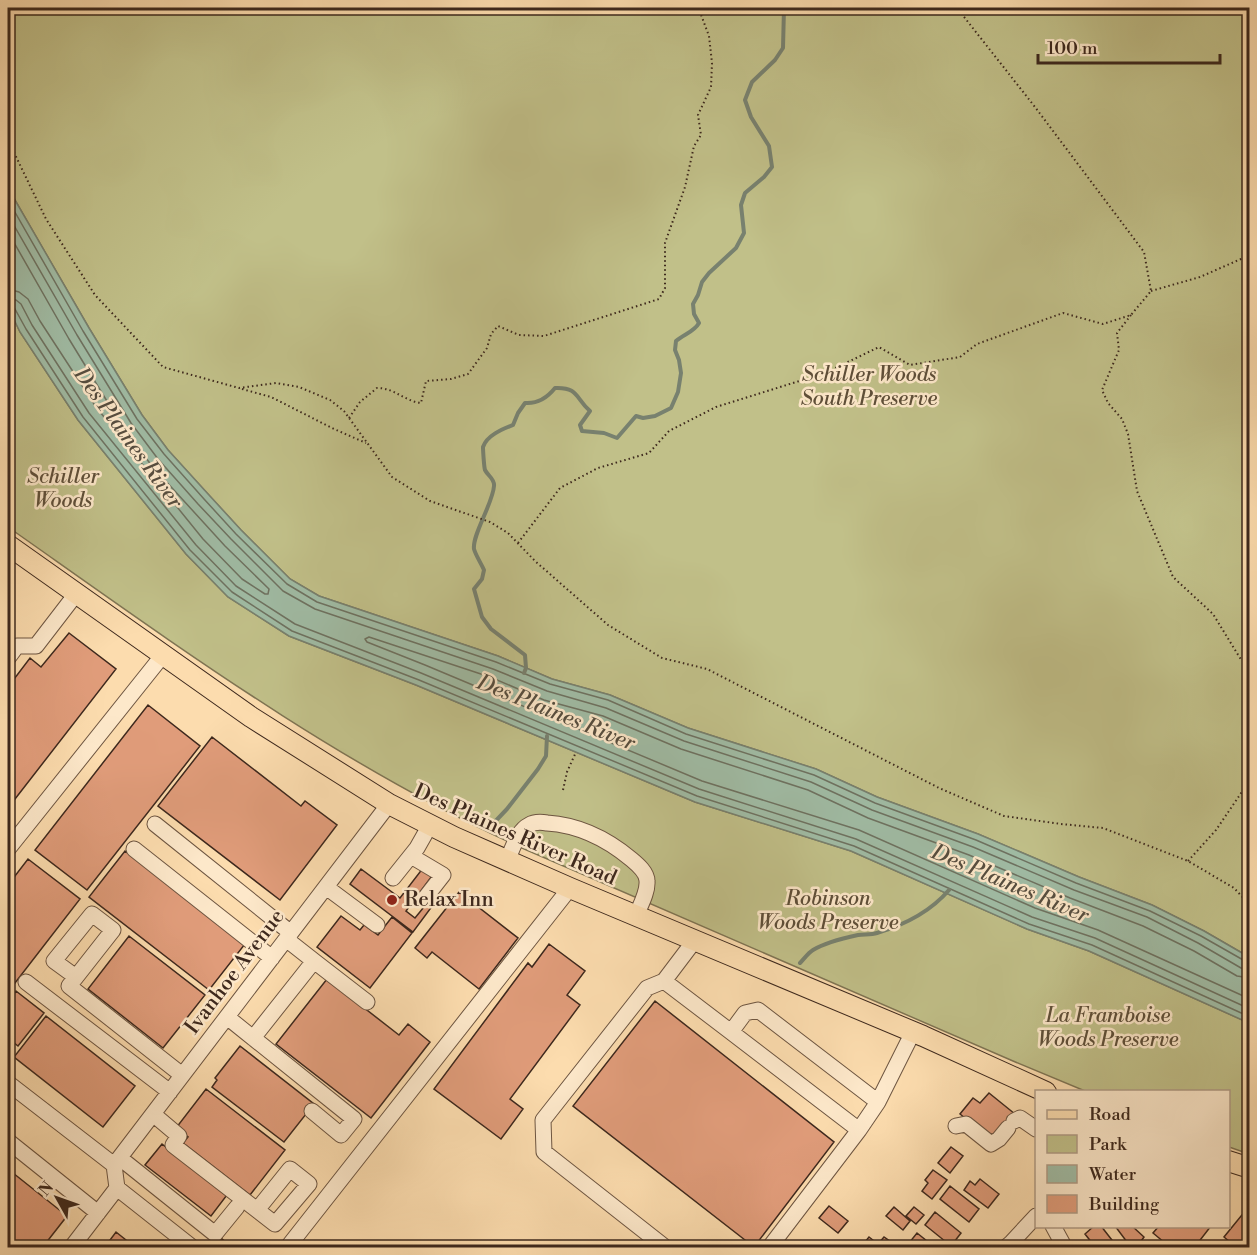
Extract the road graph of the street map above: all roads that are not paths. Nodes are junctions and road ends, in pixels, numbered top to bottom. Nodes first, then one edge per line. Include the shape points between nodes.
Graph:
1 (8, 545) edge
2 (76, 594) junction
3 (163, 655) junction
4 (8, 658) edge
5 (389, 804) junction
6 (154, 824) dead end
7 (430, 825) junction
8 (9, 843) edge
9 (134, 849) dead end
10 (411, 856) junction
11 (507, 860) junction
12 (393, 878) dead end
13 (326, 887) junction
14 (570, 888) junction
15 (425, 898) dead end
16 (636, 916) junction
17 (377, 925) dead end
18 (289, 936) junction
19 (694, 940) junction
20 (272, 958) junction
21 (315, 961) junction
22 (76, 977) dead end
23 (26, 981) dead end
24 (664, 981) junction
25 (367, 1002) dead end
26 (227, 1017) junction
27 (731, 1032) junction
28 (913, 1032) junction
29 (253, 1038) junction
30 (182, 1075) junction
31 (8, 1083) edge
32 (1042, 1090) edge
33 (170, 1092) junction
34 (878, 1102) junction
35 (312, 1111) dead end
36 (153, 1114) junction
37 (956, 1126) dead end
38 (1035, 1128) edge
39 (859, 1130) junction
40 (8, 1141) edge
41 (117, 1161) junction
42 (1230, 1162) edge
43 (1250, 1168) edge
44 (117, 1188) junction
45 (237, 1207) dead end
46 (257, 1210) dead end
47 (98, 1213) junction
48 (1035, 1217) edge
49 (1054, 1228) edge
50 (71, 1248) edge
51 (193, 1248) edge
52 (287, 1248) edge
53 (666, 1248) edge
54 (769, 1248) edge
55 (1005, 1248) edge
56 (1065, 1248) edge

1 - 2 main road, Des Plaines River Road
2 - 3 main road, Des Plaines River Road
2 - 4 street via 36,646 17,646
3 - 5 main road, Des Plaines River Road via 251,717
3 - 8 street
5 - 7 main road, Des Plaines River Road
5 - 13 street, Ivanhoe Avenue
6 - 18 street
7 - 10 street
7 - 11 main road, Des Plaines River Road
9 - 20 street
10 - 12 street
10 - 15 street via 443,875
11 - 14 main road, Des Plaines River Road
11 - 16 street via 522,830 537,822 570,826 600,837 646,875 648,882
13 - 17 street
13 - 18 street, Ivanhoe Avenue
14 - 16 main road, Des Plaines River Road
14 - 52 street
16 - 19 main road, Des Plaines River Road
18 - 20 street, Ivanhoe Avenue
18 - 21 street
19 - 24 street
19 - 28 main road, Des Plaines River Road
20 - 26 street, Ivanhoe Avenue
21 - 25 street
21 - 29 street
22 - 30 street via 69,986
23 - 33 street
24 - 27 street
24 - 53 street via 647,988 543,1120 544,1152
26 - 29 street
26 - 30 street, Ivanhoe Avenue
27 - 34 street via 745,1013 758,1010
27 - 39 street
28 - 32 main road, Des Plaines River Road
28 - 34 street
29 - 35 street via 354,1119 341,1135
30 - 33 street, Ivanhoe Avenue
31 - 41 street
33 - 36 street, Ivanhoe Avenue
34 - 39 street
36 - 41 street, Ivanhoe Avenue
36 - 46 street via 179,1136 173,1145
37 - 38 street via 966,1124 991,1144 1020,1118
39 - 54 street
40 - 47 street
41 - 44 street
41 - 45 street via 215,1234
42 - 43 main road
44 - 47 street
44 - 51 street
47 - 50 street
48 - 55 street
49 - 56 street

